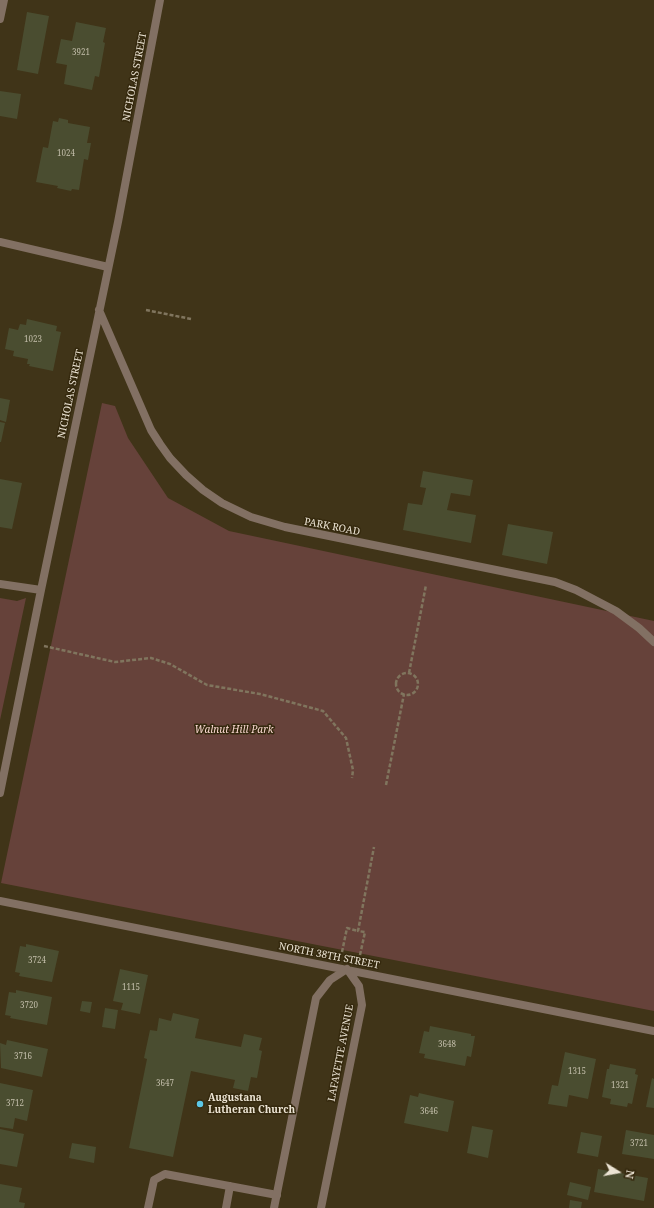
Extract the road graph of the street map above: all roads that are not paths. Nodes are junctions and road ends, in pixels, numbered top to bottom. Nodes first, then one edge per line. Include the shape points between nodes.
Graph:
1 (4, 0) edge
2 (160, 0) edge
3 (0, 19) edge
4 (0, 242) edge
5 (108, 267) junction
6 (99, 310) junction
7 (0, 584) edge
8 (41, 590) junction
9 (654, 642) edge
10 (0, 793) edge
11 (0, 901) edge
12 (347, 969) junction
13 (654, 1031) edge
14 (230, 1186) junction
15 (277, 1195) junction
16 (148, 1208) edge
17 (226, 1208) edge
18 (274, 1208) edge
19 (321, 1208) edge

1 - 3 street
2 - 5 street, NICHOLAS STREET
4 - 5 street
5 - 6 street, NICHOLAS STREET
6 - 8 street, NICHOLAS STREET
6 - 9 street, PARK ROAD via 151,430 170,458 186,475 222,503 251,517 285,528 555,582 590,596 616,611
7 - 8 street
8 - 10 street, NICHOLAS STREET
11 - 12 street, NORTH 38TH STREET
12 - 13 street, NORTH 38TH STREET
12 - 15 street via 330,980 316,998
12 - 19 street, LAFAYETTE AVENUE via 359,986 362,1005
14 - 15 street
14 - 16 street via 165,1174 154,1180
14 - 17 street
15 - 18 street

